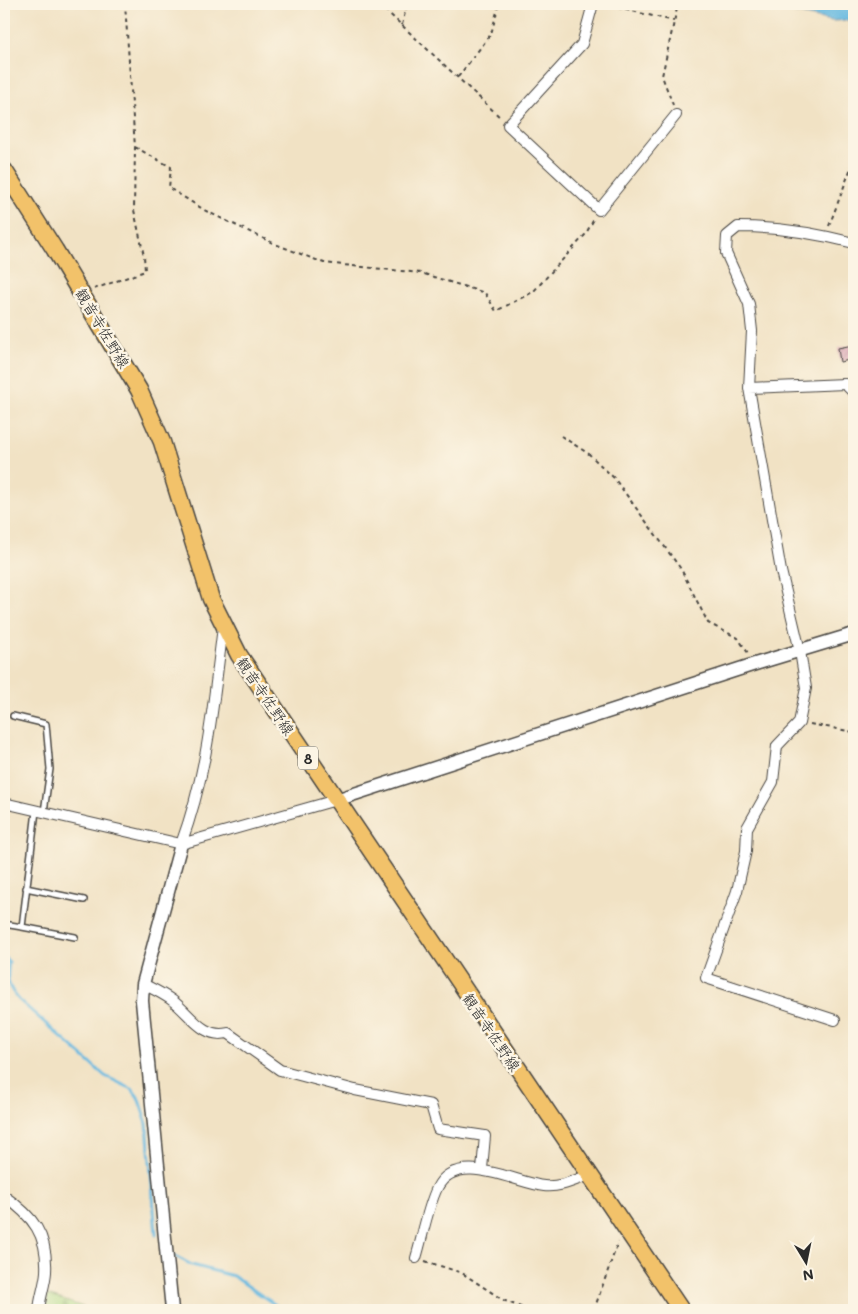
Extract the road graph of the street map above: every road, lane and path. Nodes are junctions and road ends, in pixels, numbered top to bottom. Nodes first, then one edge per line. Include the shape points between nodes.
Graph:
1 (125, 4) edge
2 (378, 4) edge
3 (407, 4) edge
4 (499, 4) edge
5 (593, 4) edge
6 (600, 4) edge
7 (678, 4) edge
8 (674, 21) junction
9 (402, 25) junction
10 (458, 77) junction
11 (676, 115) joint
12 (508, 125) junction
13 (135, 147) junction
14 (854, 160) edge
15 (4, 170) edge
16 (599, 210) junction
17 (825, 236) junction
18 (854, 243) edge
19 (82, 293) junction
20 (749, 388) junction
21 (854, 392) edge
22 (561, 436) dead end
23 (223, 627) junction
24 (854, 634) edge
25 (800, 651) junction
26 (755, 664) junction
27 (13, 716) dead end
28 (799, 722) junction
29 (854, 732) edge
30 (336, 800) junction
31 (4, 803) edge
32 (40, 812) junction
33 (182, 844) junction
34 (26, 888) junction
35 (84, 900) dead end
36 (4, 924) edge
37 (22, 927) junction
38 (75, 938) dead end
39 (143, 984) junction
40 (835, 1020) dead end
41 (482, 1170) junction
42 (589, 1175) junction
43 (4, 1196) edge
44 (623, 1225) junction
45 (416, 1258) joint
46 (38, 1310) edge
47 (172, 1310) edge
48 (528, 1310) edge
49 (594, 1310) edge
50 (681, 1310) edge

1 - 13 path
2 - 9 path
3 - 9 path
4 - 10 path via 491,34
5 - 12 street via 582,44
6 - 8 path
7 - 8 path
8 - 11 path via 662,76
9 - 10 path
10 - 12 path
11 - 16 street
12 - 16 street
13 - 16 path via 171,167 169,188 206,211 275,244 324,263 430,276 485,293 496,311 533,292 585,235
13 - 19 path via 134,210 145,271
14 - 17 path
15 - 19 main road, 観音寺佐野線 / 8
17 - 18 street
17 - 20 street via 738,227 727,236 726,253 749,304 752,331
19 - 23 main road, 観音寺佐野線 / 8 via 150,413
20 - 21 street via 845,384
20 - 25 street via 781,571
22 - 26 path via 589,454 614,478 681,569 708,623 738,638
23 - 30 main road, 観音寺佐野線 / 8
23 - 33 street via 206,759 196,804
24 - 25 street
25 - 26 street
25 - 28 street via 806,688
26 - 30 street
27 - 32 lane via 46,724 50,769
28 - 29 path
28 - 40 street via 777,746 773,782 747,828 746,851 736,891 706,978
30 - 33 street
30 - 42 main road, 観音寺佐野線 / 8
31 - 32 street
32 - 33 street
32 - 34 lane
33 - 39 street
34 - 35 lane
34 - 37 lane
36 - 37 lane
37 - 38 lane
39 - 41 street via 173,1001 204,1030 218,1035 228,1033 280,1070 355,1090 431,1105 438,1129 485,1136
39 - 47 street via 142,1001
41 - 42 street via 545,1186
41 - 45 street via 462,1170 448,1176 438,1186
42 - 44 main road, 観音寺佐野線 / 8
43 - 46 street via 38,1226 46,1274
44 - 49 path
44 - 50 main road, 観音寺佐野線 / 8
45 - 48 path via 462,1273 504,1300

